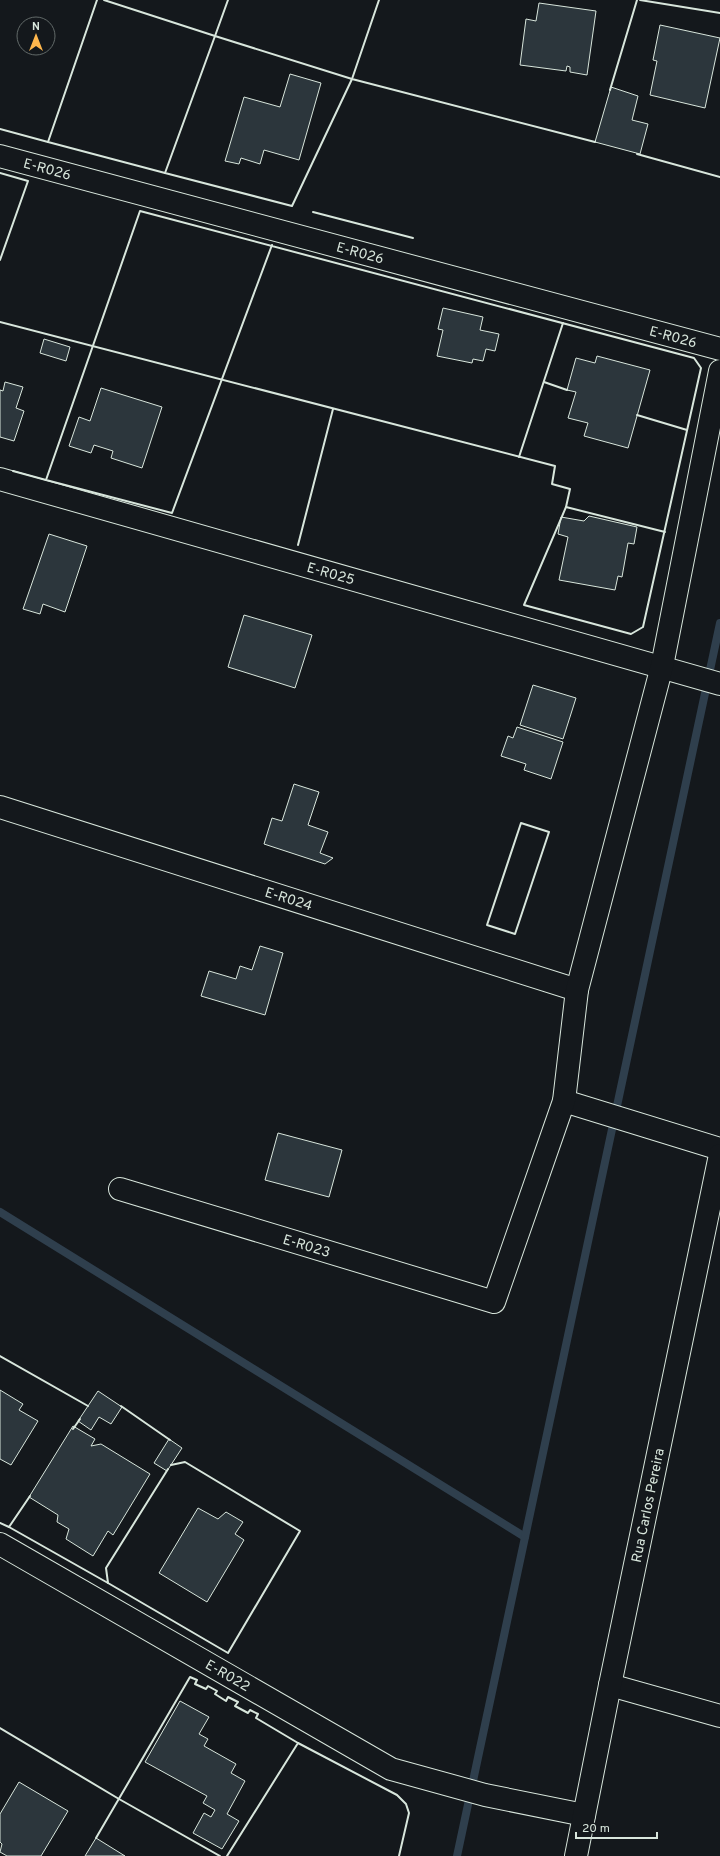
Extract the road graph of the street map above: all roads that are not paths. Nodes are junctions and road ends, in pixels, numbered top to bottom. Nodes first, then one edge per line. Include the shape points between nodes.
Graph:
1 (0, 156) edge
2 (720, 349) edge
3 (720, 371) edge
4 (0, 479) edge
5 (662, 666) junction
6 (720, 684) edge
7 (0, 807) edge
8 (577, 990) junction
9 (564, 1101) junction
10 (720, 1149) edge
11 (720, 1154) edge
12 (120, 1189) dead end
13 (0, 1544) edge
14 (610, 1685) junction
15 (720, 1716) edge
16 (584, 1815) junction
17 (576, 1856) edge

1 - 2 street, E-R026
3 - 5 street
4 - 5 street, E-R025
5 - 6 street, E-R025
5 - 8 street
7 - 8 street, E-R024
8 - 9 street
9 - 10 street
9 - 12 street, E-R023 via 494,1302
11 - 14 street, Rua Carlos Pereira
13 - 16 street, E-R022 via 391,1769 485,1794
14 - 15 street
14 - 16 street, Rua Carlos Pereira
16 - 17 street, Rua Carlos Pereira

